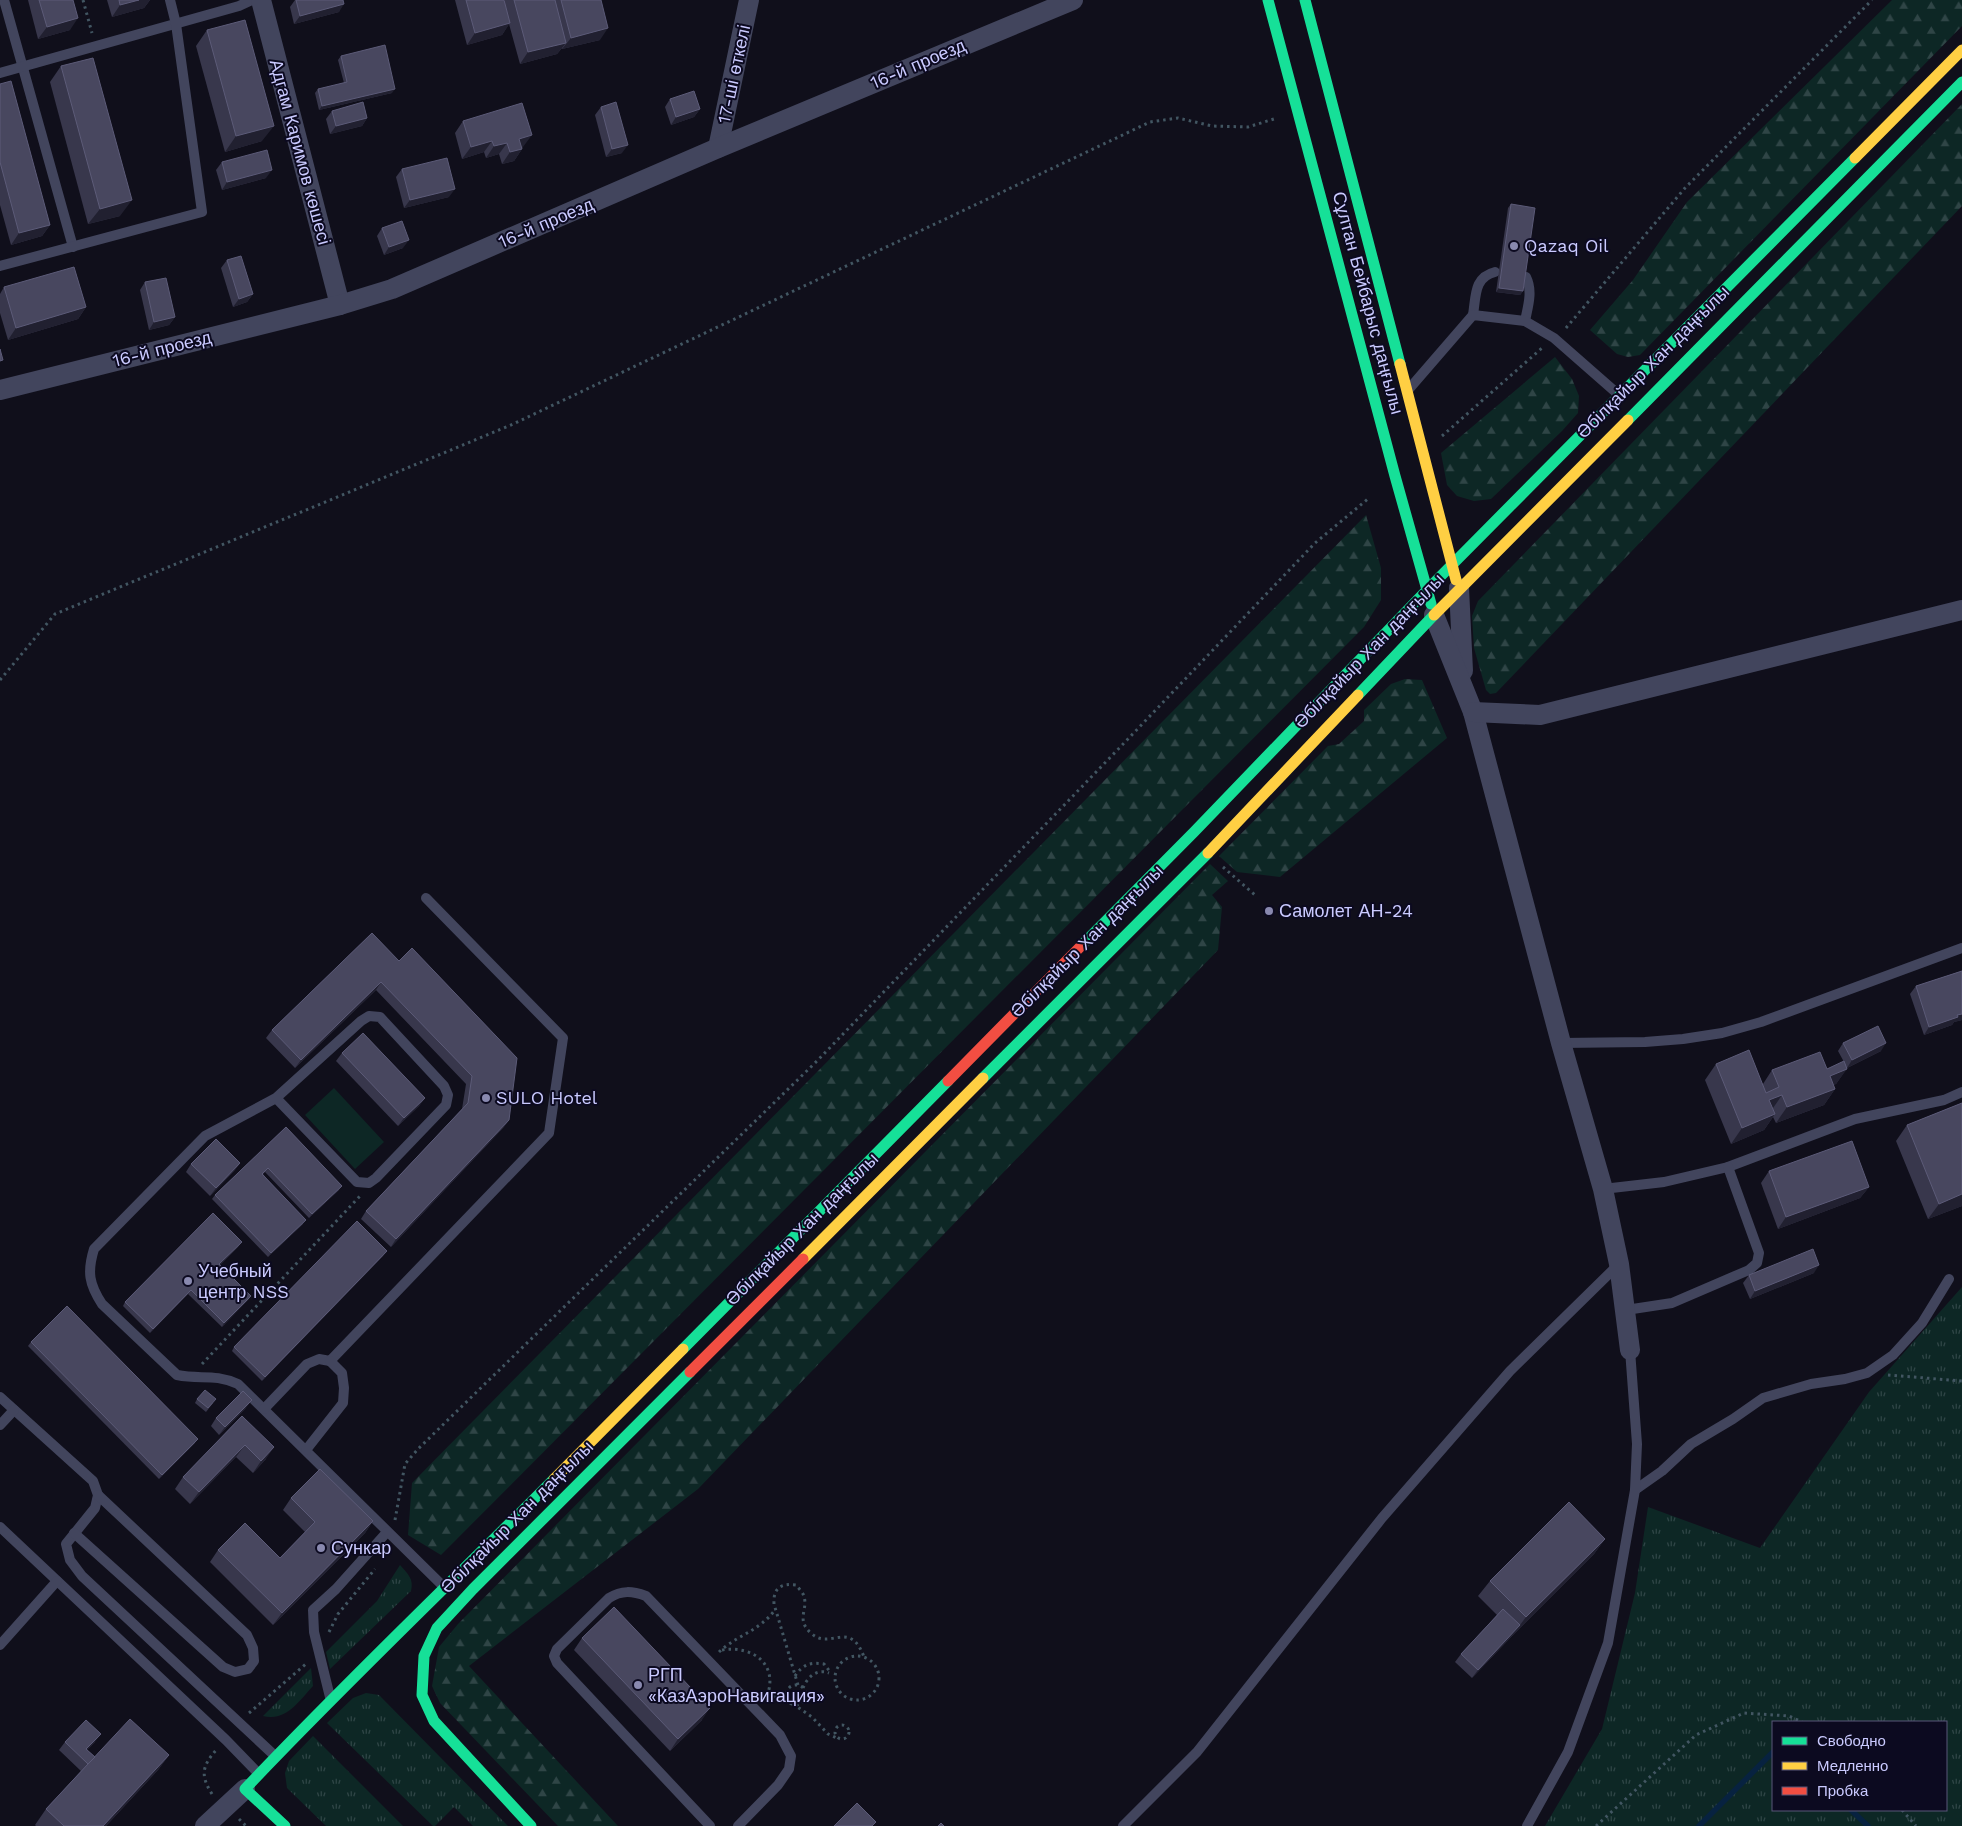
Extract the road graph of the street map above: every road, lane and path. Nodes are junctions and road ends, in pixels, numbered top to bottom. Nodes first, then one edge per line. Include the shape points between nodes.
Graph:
1 (4, 0) edge
2 (83, 0) edge
3 (170, 0) edge
4 (252, 0) edge
5 (260, 0) edge
6 (749, 0) edge
7 (1073, 0) edge
8 (1268, 0) edge
9 (1305, 0) edge
10 (1872, 0) edge
11 (176, 24) junction
12 (96, 46) junction
13 (1962, 50) edge
14 (22, 67) junction
15 (0, 73) edge
16 (1962, 82) edge
17 (1300, 112) junction
18 (718, 148) junction
19 (73, 247) junction
20 (0, 266) edge
21 (1495, 272) dead end
22 (1526, 277) edge
23 (340, 305) junction
24 (1473, 315) junction
25 (1525, 321) junction
26 (1566, 328) dead end
27 (1545, 346) dead end
28 (0, 390) edge
29 (1406, 393) junction
30 (1620, 396) junction
31 (1423, 453) junction
32 (1369, 498) dead end
33 (1451, 566) junction
34 (1459, 588) junction
35 (1427, 590) junction
36 (1962, 610) edge
37 (1434, 615) junction
38 (0, 680) edge
39 (1463, 686) junction
40 (1473, 712) junction
41 (1207, 854) junction
42 (1255, 895) dead end
43 (426, 898) dead end
44 (1962, 948) edge
45 (1561, 1043) junction
46 (1962, 1092) edge
47 (276, 1098) junction
48 (1728, 1167) junction
49 (369, 1183) junction
50 (1603, 1189) junction
51 (1619, 1264) junction
52 (1949, 1279) dead end
53 (1626, 1310) junction
54 (1630, 1350) joint
55 (330, 1361) junction
56 (1867, 1373) junction
57 (190, 1377) junction
58 (1962, 1381) edge
59 (0, 1397) edge
60 (264, 1409) junction
61 (14, 1410) junction
62 (0, 1425) edge
63 (306, 1450) junction
64 (1635, 1490) junction
65 (98, 1495) junction
66 (0, 1527) edge
67 (74, 1533) junction
68 (390, 1535) junction
69 (377, 1566) dead end
70 (57, 1581) junction
71 (446, 1588) junction
72 (776, 1610) junction
73 (0, 1645) edge
74 (720, 1650) junction
75 (319, 1653) junction
76 (864, 1657) junction
77 (709, 1661) junction
78 (833, 1674) junction
79 (795, 1676) junction
80 (798, 1685) junction
81 (803, 1688) junction
82 (767, 1696) junction
83 (331, 1700) junction
84 (791, 1703) junction
85 (751, 1704) junction
86 (1800, 1721) edge
87 (241, 1723) junction
88 (837, 1738) junction
89 (226, 1740) junction
90 (275, 1756) junction
91 (259, 1774) junction
92 (245, 1789) junction
93 (225, 1806) junction
94 (1903, 1811) edge
95 (205, 1826) edge
96 (246, 1826) edge
97 (285, 1826) edge
98 (531, 1826) edge
99 (710, 1826) edge
100 (738, 1826) edge
101 (1123, 1826) edge
102 (1527, 1826) edge
103 (1596, 1826) edge
104 (1916, 1826) edge

1 - 14 lane
2 - 12 path
3 - 11 lane
4 - 11 lane
5 - 23 street, Адгам Каримов көшесі
6 - 18 street, 17-ші өткелі
7 - 18 street, 16-й проезд
8 - 17 street, Сұлтан Бейбарыс даңғылы
9 - 29 street, Сұлтан Бейбарыс даңғылы
10 - 26 path via 1685,188
11 - 12 lane
11 - 19 lane via 202,212
12 - 14 lane
13 - 30 street, Әбілқайыр Хан даңғылы
14 - 15 lane
14 - 19 lane
16 - 34 street, Әбілқайыр Хан даңғылы
17 - 35 street, Сұлтан Бейбарыс даңғылы
17 - 38 path via 1248,127 1212,126 1178,118 1150,122 511,424 55,614
18 - 23 street, 16-й проезд via 392,289
19 - 20 lane
21 - 24 lane via 1486,274 1479,282
22 - 25 lane via 1530,293
23 - 28 street, 16-й проезд
24 - 25 lane
24 - 29 lane
25 - 30 lane via 1554,338
27 - 31 path
29 - 31 street, Сұлтан Бейбарыс даңғылы
30 - 33 street, Әбілқайыр Хан даңғылы
31 - 33 street, Сұлтан Бейбарыс даңғылы
32 - 68 path via 1315,543 817,1060 418,1449 405,1464
33 - 34 street, Сұлтан Бейбарыс даңғылы
33 - 35 street, Әбілқайыр Хан даңғылы
34 - 37 street, Әбілқайыр Хан даңғылы
34 - 39 street
35 - 37 street, Сұлтан Бейбарыс даңғылы
35 - 71 street, Әбілқайыр Хан даңғылы via 1194,832
36 - 40 street via 1540,715
37 - 39 street
37 - 41 street, Әбілқайыр Хан даңғылы
39 - 40 street
40 - 45 street
41 - 42 path
41 - 98 street, Әбілқайыр Хан даңғылы via 437,1628 424,1656 422,1695 434,1721
43 - 55 lane via 563,1038 549,1132
44 - 45 lane via 1761,1022 1722,1032 1654,1041
45 - 50 street
46 - 48 lane via 1944,1100 1855,1119
47 - 49 lane via 357,1182
47 - 49 lane via 361,1021 369,1016 380,1017 444,1086 448,1095 446,1105
47 - 57 lane via 205,1136 94,1249 90,1263 93,1290 102,1304 177,1375
48 - 50 lane via 1664,1182
48 - 53 lane via 1759,1253 1757,1263 1750,1270 1672,1303
49 - 57 path via 358,1199
50 - 51 street
51 - 53 street
51 - 101 lane via 1510,1371 1382,1518 1197,1752
52 - 56 lane via 1916,1329 1893,1355
53 - 54 street
54 - 64 lane via 1637,1444
55 - 60 lane via 319,1359 307,1364
55 - 63 lane via 342,1373 342,1403
56 - 58 path
56 - 64 lane via 1763,1398 1691,1444
57 - 60 lane via 224,1378 238,1384
59 - 61 lane
60 - 63 lane
61 - 62 lane
61 - 65 lane via 93,1481
63 - 68 lane
64 - 102 lane via 1608,1643 1568,1752
65 - 67 lane via 95,1508
65 - 67 lane via 247,1635 254,1661 248,1668 235,1672 223,1668
66 - 70 lane
67 - 87 lane via 66,1544 70,1560 82,1576
68 - 71 lane
68 - 75 lane via 313,1610
69 - 75 path via 338,1614
70 - 73 lane
70 - 89 lane
71 - 83 street, Әбілқайыр Хан даңғылы
72 - 74 path via 759,1627
72 - 76 path via 773,1596 778,1588 796,1585 805,1601 803,1624 811,1634 819,1639 845,1636 855,1641
72 - 79 path
74 - 77 path
74 - 82 path via 734,1648 759,1656 767,1670 770,1687
75 - 83 lane
75 - 87 path
76 - 78 path via 857,1655 844,1659
76 - 78 path via 876,1666 880,1680 873,1694 866,1699 851,1700 844,1696 835,1684
77 - 85 lane
77 - 99 lane via 646,1596 634,1592 618,1592 609,1598 556,1649 554,1656 556,1663
78 - 79 path via 824,1664 814,1662 800,1669
78 - 81 path via 824,1671 814,1674
79 - 80 path
80 - 81 path
80 - 84 path via 787,1691
81 - 84 path via 806,1694 804,1701
82 - 84 path
82 - 85 path
83 - 90 street, Әбілқайыр Хан даңғылы
84 - 88 path
85 - 100 lane via 780,1734 791,1756 789,1769 778,1785
86 - 103 path via 1789,1716 1744,1713 1696,1735
87 - 90 lane
88 - 88 path via 848,1737 850,1730 847,1726 842,1724 836,1728
89 - 91 lane
89 - 93 path via 206,1761 204,1772 205,1783
90 - 91 street, Әбілқайыр Хан даңғылы
91 - 92 street, Әбілқайыр Хан даңғылы
92 - 93 street, Әбілқайыр Хан даңғылы
92 - 97 street
93 - 95 street, Әбілқайыр Хан даңғылы
93 - 96 path
94 - 104 path

